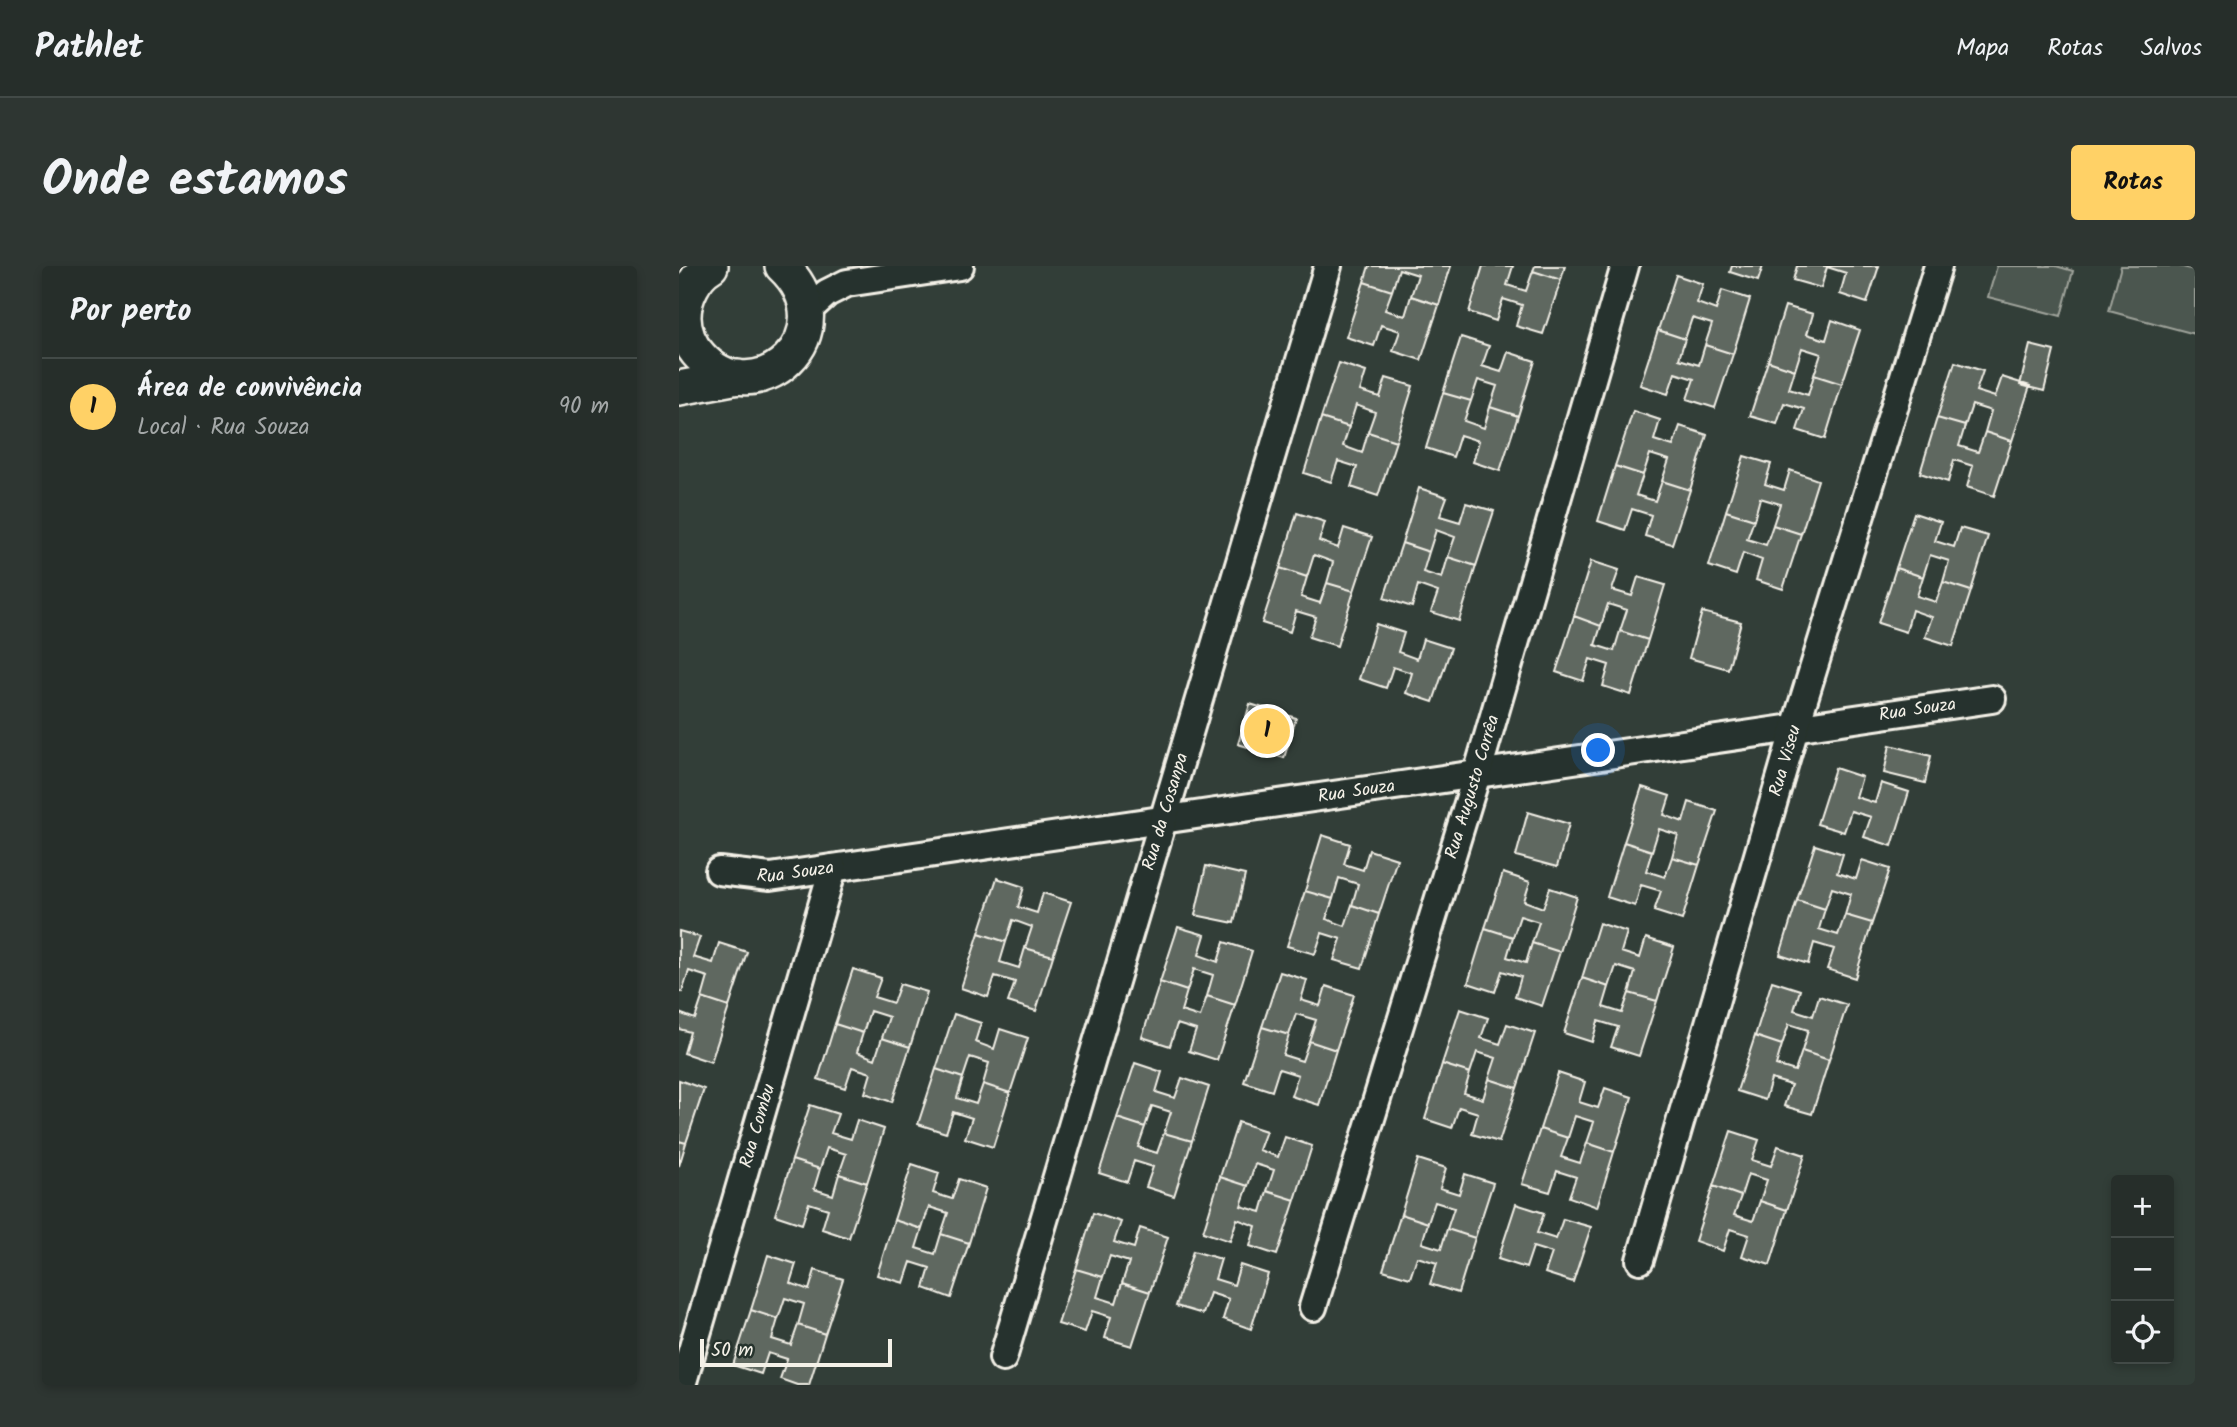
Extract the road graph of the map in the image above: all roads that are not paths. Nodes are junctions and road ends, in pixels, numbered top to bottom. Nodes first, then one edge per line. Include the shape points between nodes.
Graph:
1 (711, 266) edge
2 (782, 266) edge
3 (960, 266) edge
4 (1328, 266) edge
5 (1625, 266) edge
6 (1938, 266) edge
7 (807, 311) junction
8 (682, 317) edge
9 (738, 377) junction
10 (679, 388) edge
11 (1992, 699) dead end
12 (1795, 728) junction
13 (1477, 775) junction
14 (1164, 820) junction
15 (833, 868) junction
16 (719, 871) dead end
17 (1640, 1260) dead end
18 (1313, 1307) dead end
19 (1003, 1358) dead end
20 (682, 1385) edge

1 - 8 street via 689,291
2 - 7 street via 803,293
3 - 7 street via 847,283
4 - 14 street, Rua da Cosanpa
5 - 13 street, Rua Augusto Corrêa
6 - 12 street, Rua Viseu
7 - 9 street via 800,346 788,360 756,377
8 - 9 street via 700,356 721,373
9 - 10 street
11 - 12 street, Rua Souza
12 - 13 street, Rua Souza
12 - 17 street, Rua Viseu
13 - 14 street, Rua Souza
13 - 18 street, Rua Augusto Corrêa
14 - 15 street, Rua Souza
14 - 19 street, Rua da Cosanpa
15 - 16 street, Rua Souza via 770,877
15 - 20 street, Rua Combu

